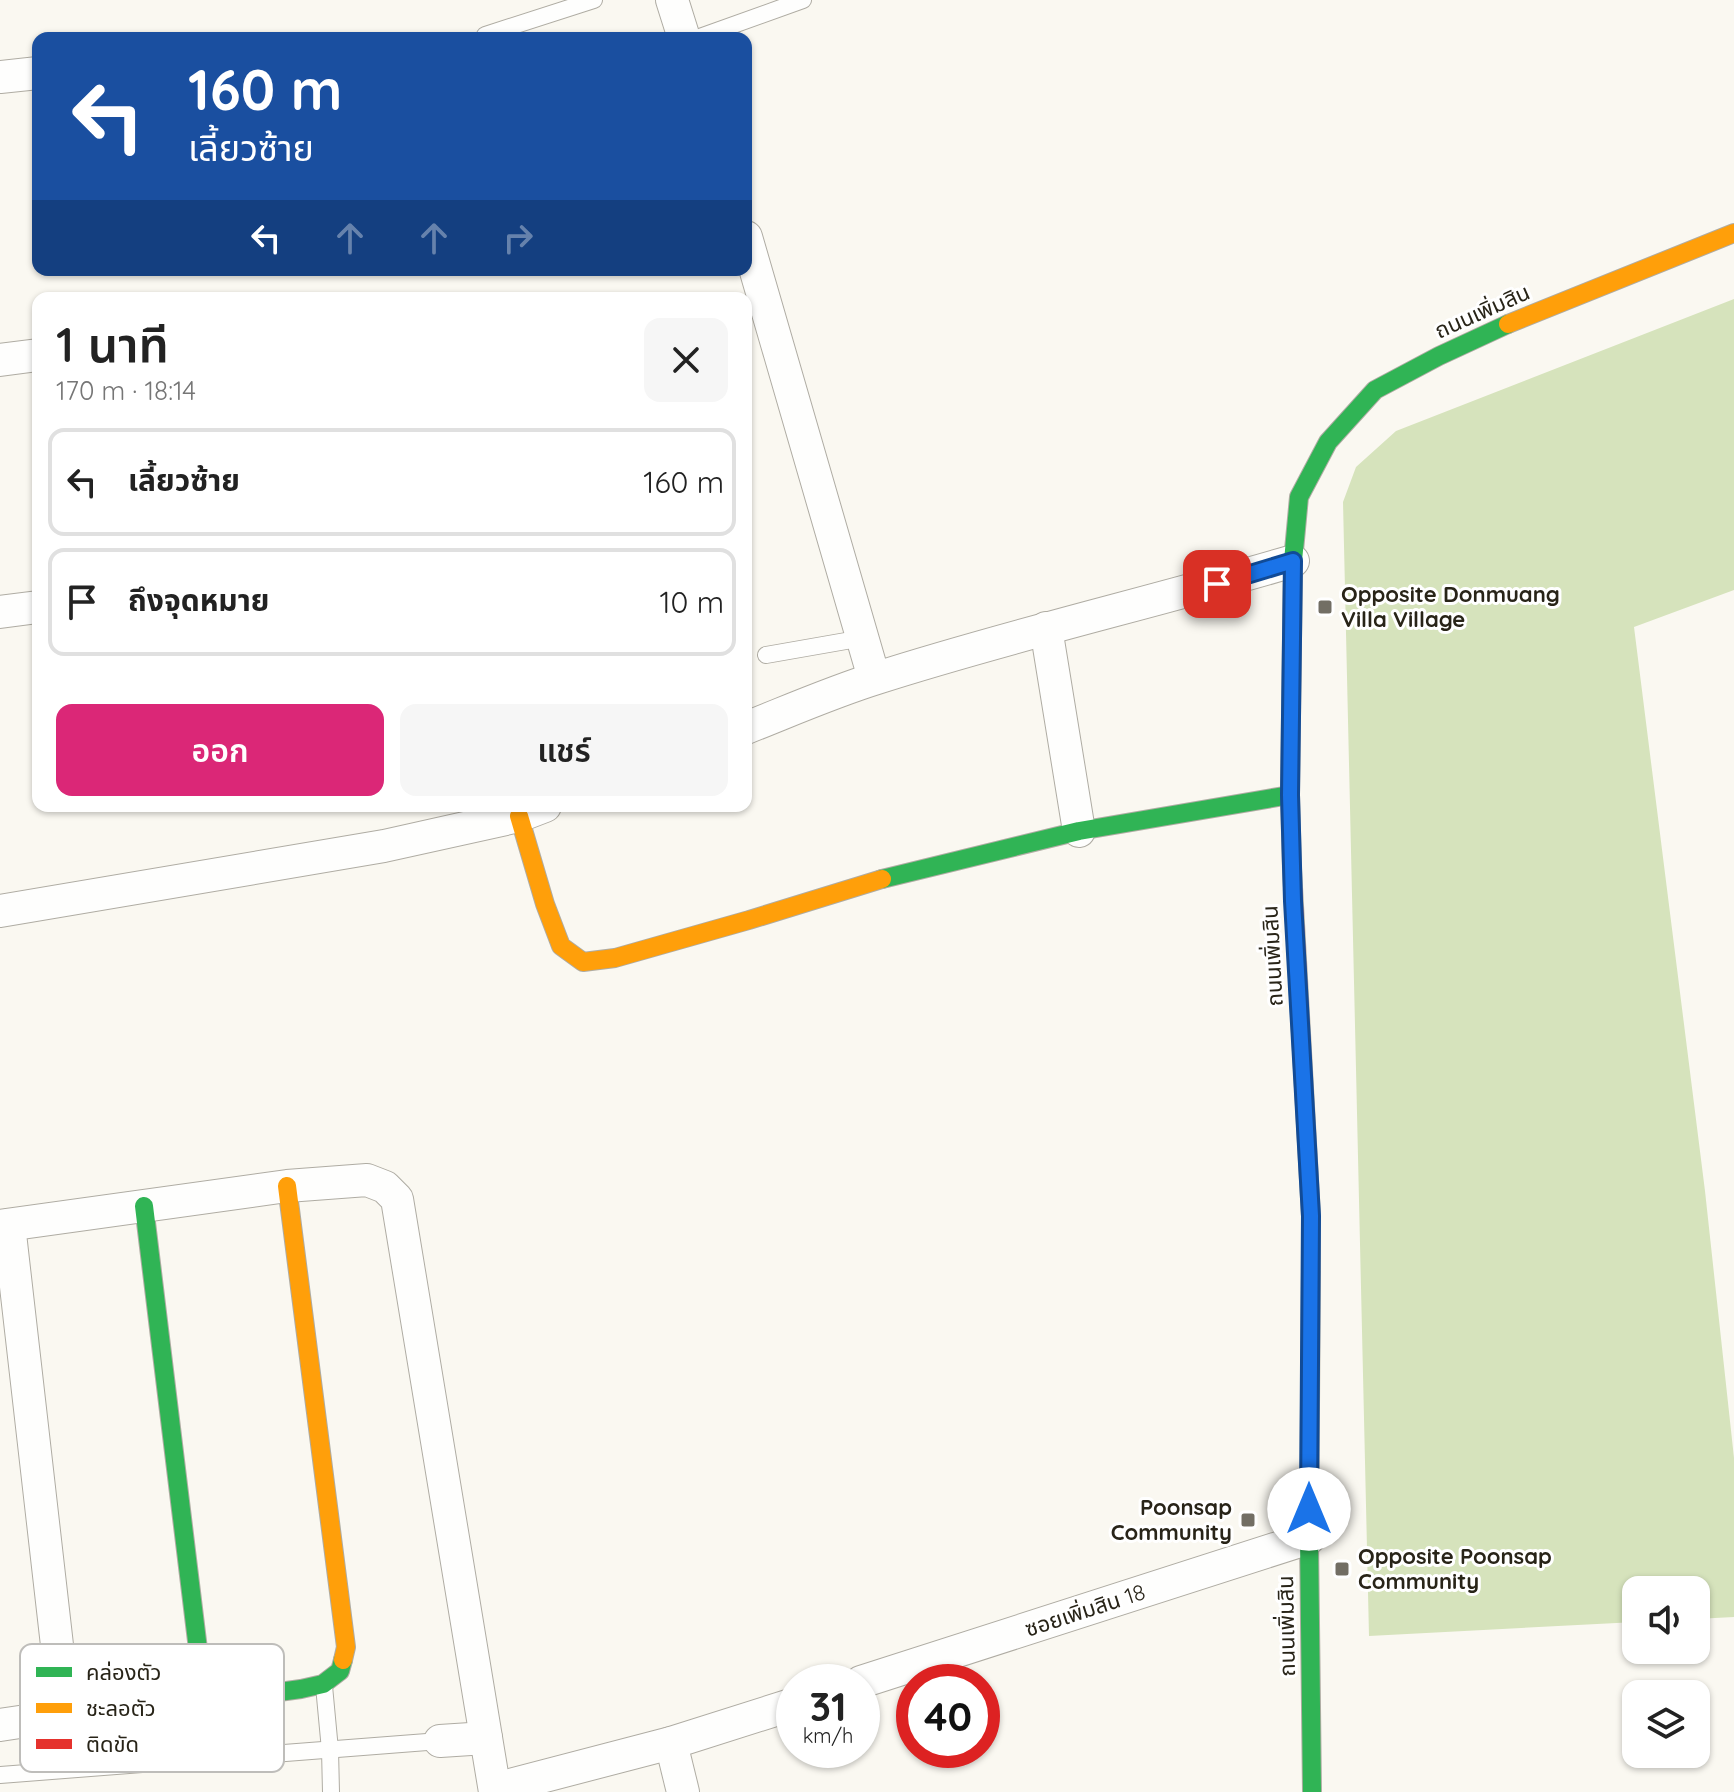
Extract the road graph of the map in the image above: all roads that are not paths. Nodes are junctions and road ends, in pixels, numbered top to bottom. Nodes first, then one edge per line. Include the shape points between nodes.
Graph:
1 (594, 0) edge
2 (672, 0) edge
3 (803, 0) edge
4 (494, 32) edge
5 (682, 32) edge
6 (714, 32) edge
7 (32, 74) edge
8 (0, 77) edge
9 (1734, 233) edge
10 (752, 258) edge
11 (32, 356) edge
12 (0, 360) edge
13 (1293, 561) junction
14 (32, 608) edge
15 (0, 612) edge
16 (1046, 628) junction
17 (863, 638) junction
18 (766, 655) dead end
19 (874, 678) junction
20 (752, 726) edge
21 (1290, 795) junction
22 (528, 812) edge
23 (532, 812) edge
24 (1079, 831) junction
25 (0, 911) edge
26 (287, 1186) junction
27 (144, 1206) junction
28 (4, 1225) edge
29 (1309, 1538) junction
30 (56, 1644) edge
31 (197, 1644) edge
32 (880, 1676) edge
33 (323, 1684) junction
34 (284, 1691) edge
35 (776, 1710) edge
36 (20, 1722) edge
37 (0, 1725) edge
38 (486, 1738) junction
39 (440, 1741) joint
40 (671, 1743) junction
41 (330, 1750) junction
42 (284, 1753) edge
43 (40, 1772) edge
44 (0, 1775) edge
45 (495, 1790) edge
46 (331, 1792) edge
47 (683, 1792) edge
48 (1312, 1792) edge

1 - 4 lane
2 - 5 street
3 - 6 lane
7 - 8 street
9 - 13 street, ถนนเพิ่มสิน via 1529,315 1375,390 1328,442 1299,497
10 - 17 street
11 - 12 street
13 - 16 street
13 - 21 street, ถนนเพิ่มสิน
14 - 15 street
16 - 19 street
16 - 24 street
17 - 18 lane
17 - 19 street
19 - 20 street
21 - 24 street
21 - 29 street, ถนนเพิ่มสิน via 1311,1216
22 - 25 street via 384,846
23 - 24 street via 545,904 561,946 583,962 630,954 864,883
26 - 27 street
26 - 33 street via 346,1647 340,1671
26 - 38 street via 367,1180 397,1199
27 - 28 street
27 - 31 street
28 - 30 street
29 - 32 street, ซอยเพิ่มสิน 18
29 - 48 street, ถนนเพิ่มสิน
33 - 34 street
33 - 41 lane
35 - 40 street
36 - 37 street
38 - 39 street
38 - 45 street
39 - 41 lane
40 - 45 street
40 - 47 street
41 - 42 lane
41 - 46 lane
43 - 44 lane

